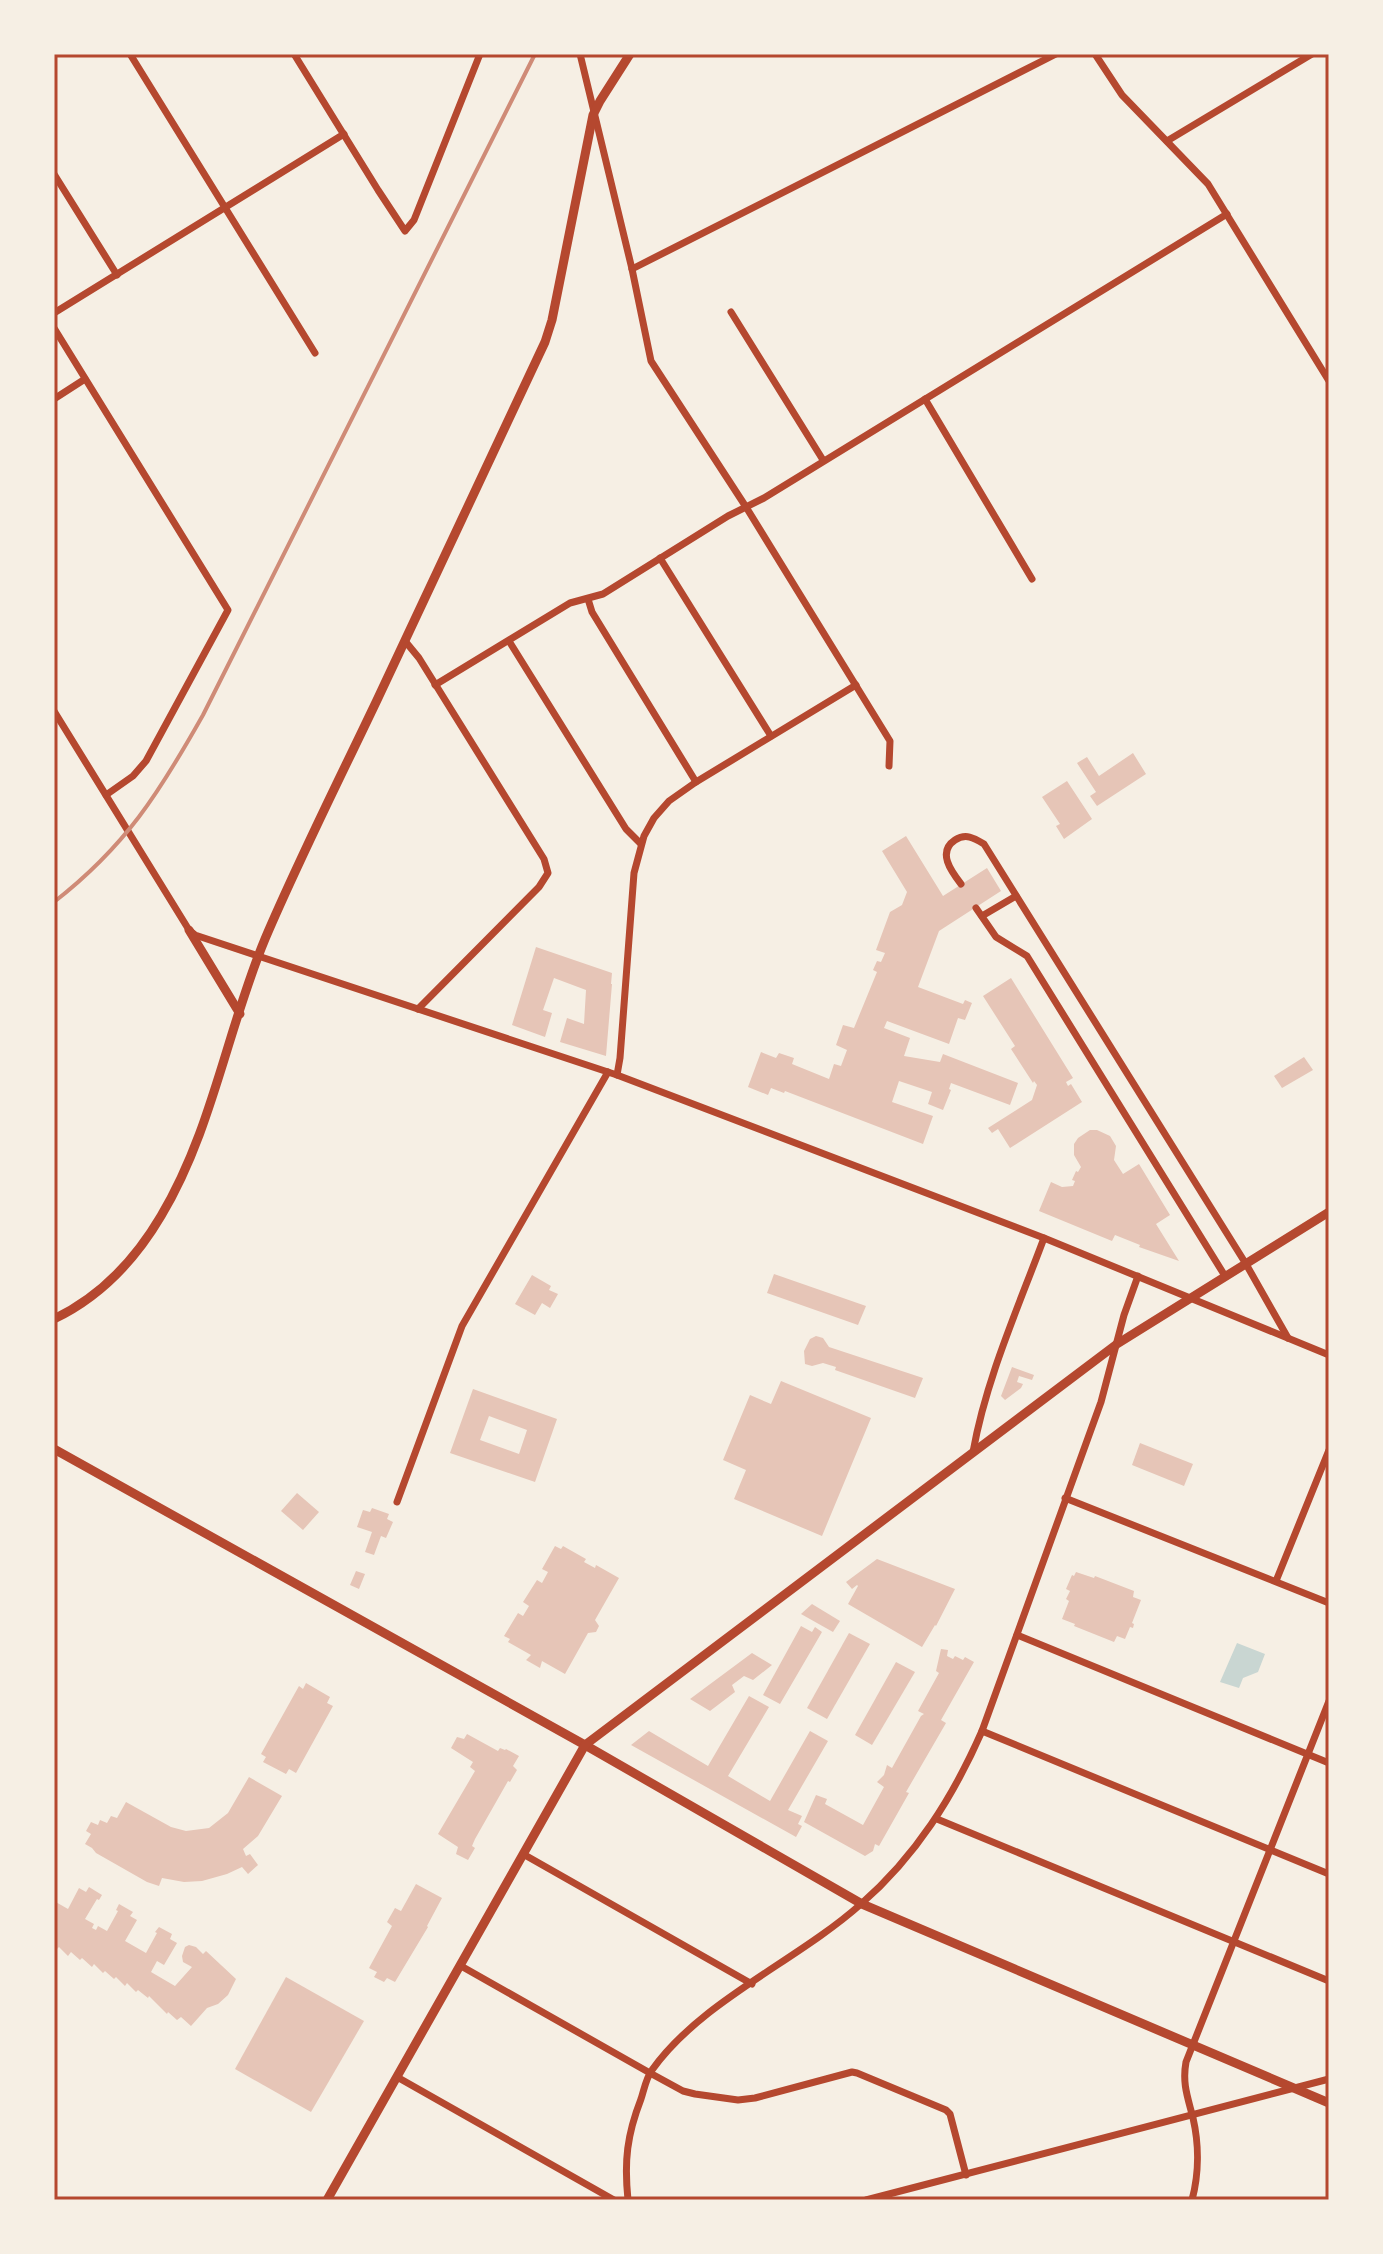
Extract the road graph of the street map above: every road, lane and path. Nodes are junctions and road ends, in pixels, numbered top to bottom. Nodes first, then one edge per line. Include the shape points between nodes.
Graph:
1 (130, 54) edge
2 (294, 54) edge
3 (480, 54) edge
4 (580, 54) edge
5 (630, 54) edge
6 (1056, 54) edge
7 (1095, 54) edge
8 (1312, 54) edge
9 (593, 115) junction
10 (344, 134) junction
11 (1167, 141) junction
12 (54, 174) edge
13 (225, 208) junction
14 (1227, 214) junction
15 (632, 269) junction
16 (117, 275) junction
17 (731, 312) dead end
18 (54, 313) edge
19 (54, 328) edge
20 (315, 353) dead end
21 (85, 379) junction
22 (1329, 381) edge
23 (54, 399) edge
24 (925, 399) junction
25 (823, 460) junction
26 (746, 507) junction
27 (660, 558) junction
28 (1032, 579) dead end
29 (588, 599) junction
30 (405, 641) junction
31 (509, 641) junction
32 (435, 685) junction
33 (856, 685) junction
34 (54, 711) edge
35 (771, 736) junction
36 (889, 766) dead end
37 (696, 782) junction
38 (106, 795) junction
39 (641, 844) junction
40 (961, 884) dead end
41 (1016, 896) junction
42 (976, 908) dead end
43 (982, 916) junction
44 (189, 930) junction
45 (259, 956) junction
46 (418, 1009) junction
47 (240, 1014) junction
48 (608, 1072) junction
49 (617, 1075) junction
50 (1329, 1212) edge
51 (1044, 1238) junction
52 (1246, 1264) junction
53 (1138, 1276) junction
54 (1225, 1276) junction
55 (1189, 1298) junction
56 (54, 1319) edge
57 (1288, 1338) junction
58 (1117, 1344) junction
59 (1329, 1355) edge
60 (54, 1449) edge
61 (1329, 1450) edge
62 (973, 1452) junction
63 (1065, 1498) junction
64 (397, 1502) dead end
65 (1276, 1581) junction
66 (1329, 1603) edge
67 (1017, 1635) junction
68 (1329, 1701) edge
69 (982, 1731) junction
70 (585, 1745) junction
71 (1308, 1754) junction
72 (1329, 1763) edge
73 (937, 1819) junction
74 (1270, 1850) junction
75 (523, 1854) junction
76 (1329, 1874) edge
77 (862, 1904) junction
78 (1234, 1941) junction
79 (461, 1966) junction
80 (1329, 1981) edge
81 (752, 1984) junction
82 (1192, 2045) junction
83 (650, 2073) junction
84 (397, 2077) junction
85 (1329, 2079) edge
86 (1295, 2088) junction
87 (1329, 2103) edge
88 (1193, 2116) junction
89 (966, 2175) junction
90 (327, 2200) edge
91 (614, 2200) edge
92 (628, 2200) edge
93 (866, 2200) edge
94 (1192, 2200) edge

1 - 13 street
2 - 10 street
3 - 10 street via 405,231
4 - 9 street
5 - 9 street
6 - 15 street
7 - 11 street via 1122,95
8 - 11 street
9 - 15 street
9 - 30 street via 549,332
10 - 13 street
11 - 14 street via 1208,184
12 - 16 street
13 - 16 street
13 - 20 street
14 - 22 street
14 - 24 street
15 - 26 street via 651,361
16 - 18 street
17 - 25 street
19 - 21 street
21 - 23 street
21 - 38 street via 228,610 146,761
24 - 25 street
24 - 28 street
25 - 26 street
26 - 27 street
26 - 33 street
27 - 29 street
27 - 35 street
29 - 31 street via 570,603
29 - 37 street
30 - 32 street
30 - 45 street
31 - 32 street
31 - 39 street via 626,829
32 - 46 street via 548,873
33 - 35 street
33 - 36 street via 890,741
34 - 38 street
35 - 37 street
37 - 39 street via 660,811
38 - 44 street
39 - 49 street
40 - 41 street via 945,853 948,844 969,836 984,844
41 - 43 street
41 - 52 street
42 - 43 street
43 - 54 street via 996,937 1027,956
44 - 45 street
44 - 47 street
45 - 46 street
45 - 47 street
46 - 48 street
47 - 56 street via 186,1165 152,1231 114,1277
48 - 49 street
48 - 64 street via 462,1326
49 - 51 street
50 - 52 street
51 - 53 street
51 - 62 street via 978,1423
52 - 54 street
52 - 57 street
53 - 55 street
53 - 58 street
54 - 55 street
55 - 57 street
55 - 58 street
57 - 59 street
58 - 62 street
58 - 63 street
60 - 70 street
61 - 65 street
62 - 70 street
63 - 65 street
63 - 67 street
65 - 66 street
67 - 69 street
67 - 71 street
68 - 71 street
69 - 73 street
69 - 74 street
70 - 75 street
70 - 77 street
71 - 72 street
71 - 74 street
73 - 77 street
73 - 78 street
74 - 76 street
74 - 78 street
75 - 79 street
75 - 81 street
77 - 81 street
77 - 82 street
78 - 80 street
78 - 82 street
79 - 83 street
79 - 84 street
81 - 83 street via 682,2036
82 - 86 street
82 - 88 street via 1184,2086
83 - 89 street via 683,2091 738,2100 857,2073 946,2110
83 - 92 street via 629,2130
84 - 90 street
84 - 91 street
85 - 86 street
86 - 87 street
86 - 88 street
88 - 89 street
88 - 94 street via 1197,2171
89 - 93 street

